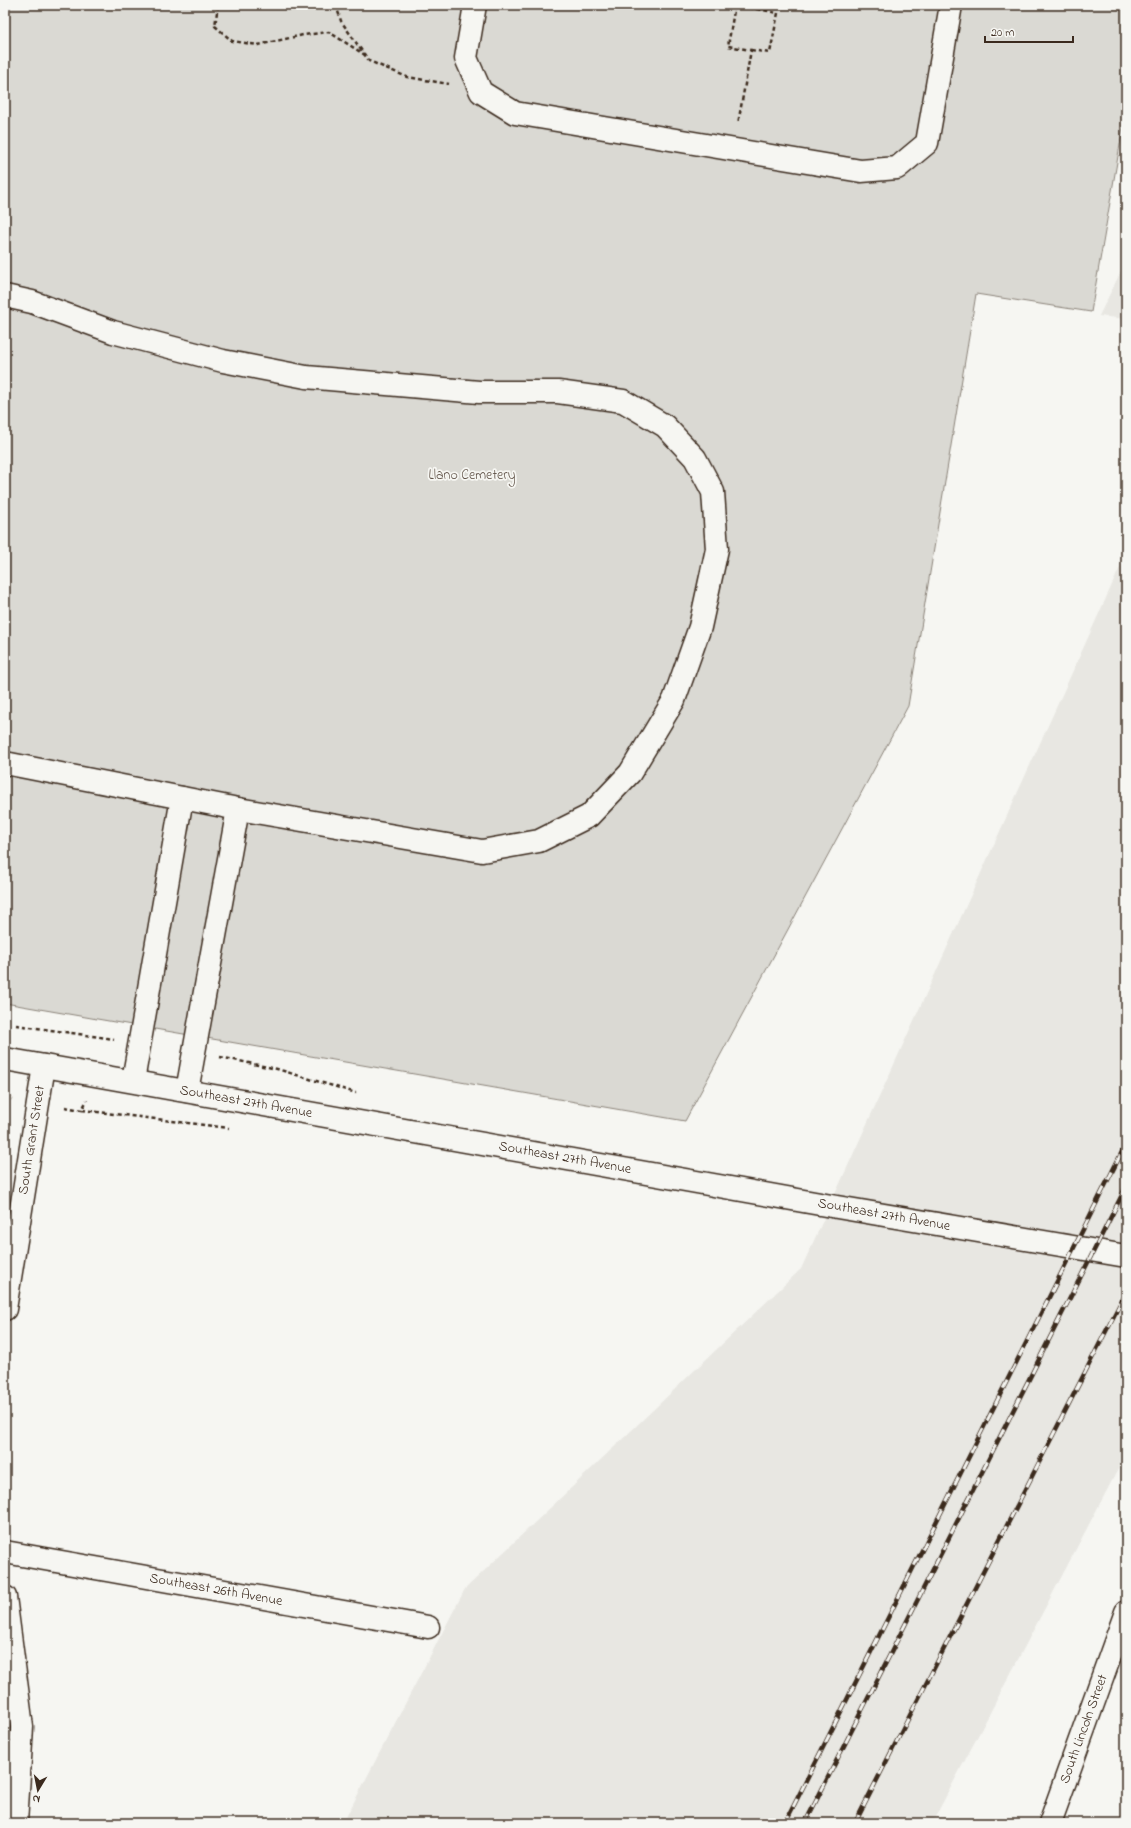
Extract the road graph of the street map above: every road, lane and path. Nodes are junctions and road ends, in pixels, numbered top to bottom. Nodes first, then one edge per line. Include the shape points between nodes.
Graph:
1 (218, 5) edge
2 (336, 5) edge
3 (475, 5) edge
4 (735, 5) edge
5 (758, 5) edge
6 (951, 5) edge
7 (757, 9) junction
8 (751, 50) junction
9 (365, 55) junction
10 (475, 78) junction
11 (733, 149) junction
12 (5, 296) edge
13 (5, 763) edge
14 (182, 798) junction
15 (238, 809) junction
16 (16, 1025) dead end
17 (117, 1039) dead end
18 (216, 1056) dead end
19 (5, 1059) edge
20 (44, 1066) junction
21 (132, 1081) junction
22 (187, 1091) junction
23 (362, 1095) dead end
24 (82, 1110) dead end
25 (230, 1128) dead end
26 (1126, 1256) edge
27 (5, 1309) edge
28 (5, 1552) edge
29 (5, 1597) edge
30 (1126, 1612) edge
31 (428, 1627) dead end
32 (16, 1823) edge
33 (1050, 1823) edge

1 - 9 path via 216,26 232,41 258,45 329,32
2 - 9 path via 341,21
3 - 10 main road via 466,58
4 - 7 path
4 - 8 path via 728,46
5 - 7 path
6 - 11 main road via 927,143 897,168 861,171
7 - 8 path via 778,13 770,53
8 - 11 path
9 - 10 path via 369,61 407,77 447,84
10 - 11 main road via 481,92 515,113
12 - 15 main road via 32,302 128,336 223,361 306,376 479,392 558,392 623,401 665,426 695,458 713,492 717,549 700,627 674,700 630,773 589,816 539,841 482,851
13 - 14 main road
14 - 15 main road
14 - 21 main road
15 - 22 main road
16 - 17 path
18 - 23 path via 277,1069
19 - 20 main road, Southeast 27th Avenue
20 - 21 main road, Southeast 27th Avenue
20 - 27 main road, South Grant Street
21 - 22 main road, Southeast 27th Avenue
22 - 26 main road, Southeast 27th Avenue
24 - 25 path
28 - 31 main road, Southeast 26th Avenue
29 - 32 main road via 22,1727
30 - 33 main road, South Lincoln Street

